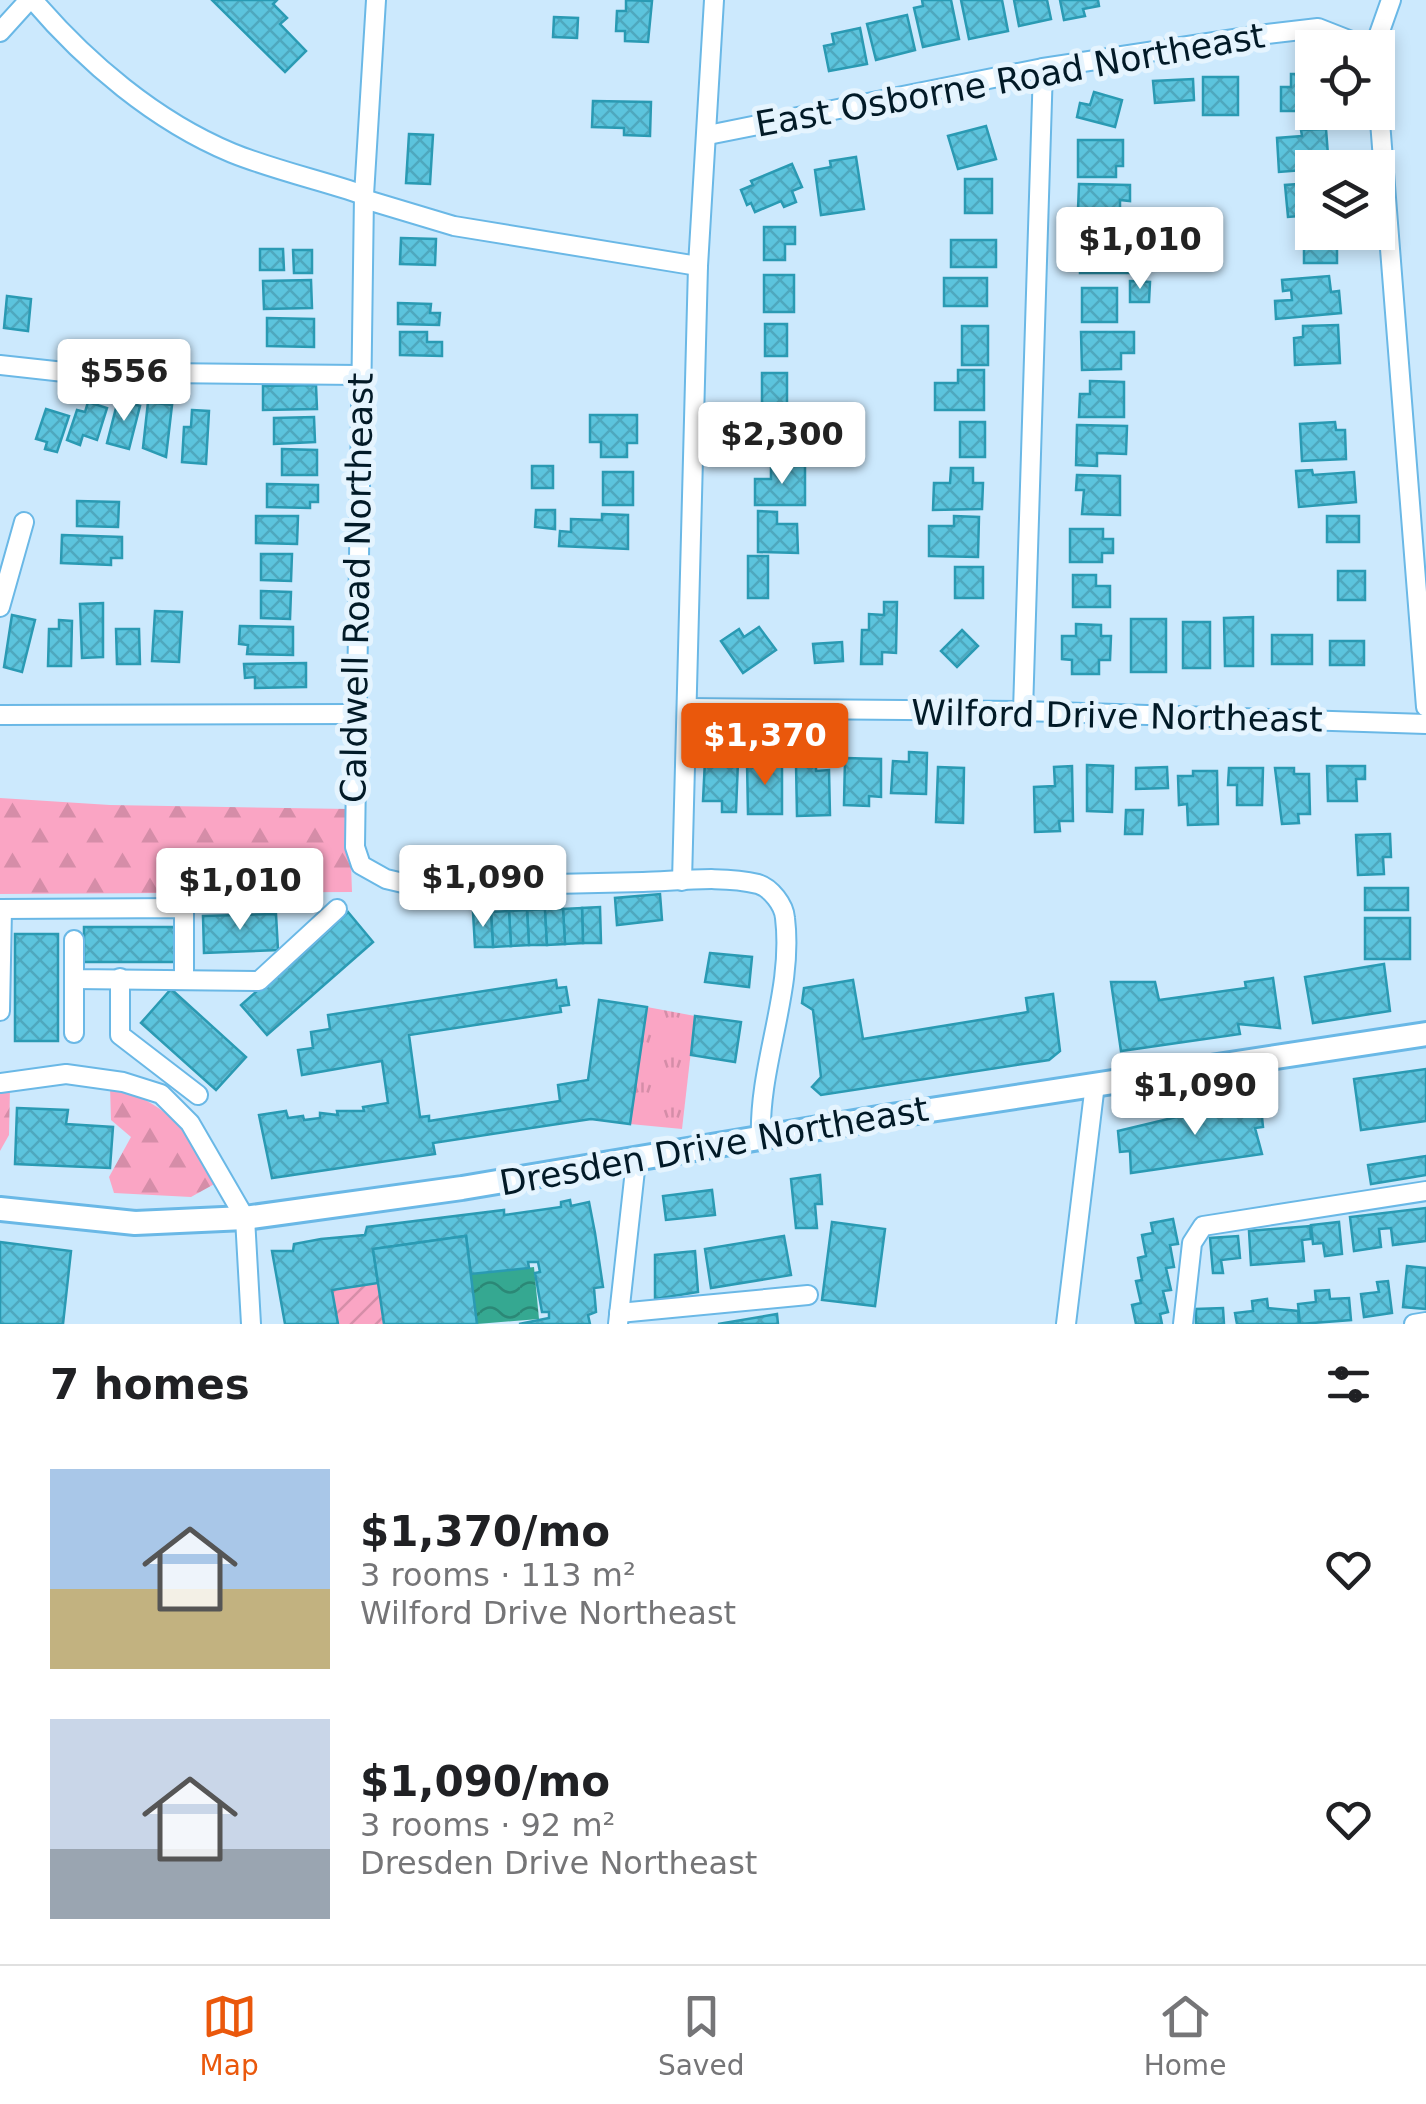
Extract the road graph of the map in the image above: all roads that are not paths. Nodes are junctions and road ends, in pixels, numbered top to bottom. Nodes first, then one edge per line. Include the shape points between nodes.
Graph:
1 (31, 0) edge
2 (376, 0) edge
3 (714, 0) edge
4 (1391, 0) edge
5 (1379, 30) edge
6 (1295, 31) edge
7 (0, 32) edge
8 (1042, 68) junction
9 (1381, 130) edge
10 (708, 135) junction
11 (364, 197) junction
12 (698, 266) junction
13 (0, 365) edge
14 (360, 375) junction
15 (24, 522) dead end
16 (0, 608) edge
17 (1426, 706) edge
18 (688, 708) junction
19 (1023, 711) junction
20 (356, 714) junction
21 (0, 715) edge
22 (1426, 724) edge
23 (682, 881) junction
24 (1, 908) edge
25 (336, 910) dead end
26 (74, 940) dead end
27 (120, 978) junction
28 (184, 978) junction
29 (74, 979) junction
30 (0, 1011) edge
31 (74, 1033) dead end
32 (1426, 1034) edge
33 (0, 1083) edge
34 (1096, 1084) junction
35 (198, 1095) dead end
36 (761, 1139) junction
37 (636, 1161) junction
38 (1426, 1191) edge
39 (0, 1208) edge
40 (245, 1218) junction
41 (808, 1296) dead end
42 (619, 1319) edge
43 (1426, 1322) edge
44 (252, 1324) edge
45 (1066, 1324) edge
46 (1183, 1324) edge
47 (1414, 1324) edge

1 - 7 street
1 - 11 street via 71,44 178,124 232,152
2 - 11 street, Caldwell Road Northeast
3 - 10 street
4 - 5 street
6 - 8 street, East Osborne Road Northeast
8 - 10 street, East Osborne Road Northeast
8 - 19 street
9 - 17 street
10 - 12 street
11 - 12 street via 454,226
11 - 14 street, Caldwell Road Northeast
12 - 18 street
13 - 14 street via 64,372
14 - 20 street, Caldwell Road Northeast
15 - 16 street
18 - 19 street, Wilford Drive Northeast
18 - 23 street
19 - 22 street, Wilford Drive Northeast
20 - 21 street
20 - 23 street, Caldwell Road Northeast via 355,846 361,865 386,879 420,887
23 - 36 street, Caldwell Road Northeast via 760,884 785,912
24 - 28 street via 184,908
24 - 30 street
25 - 28 street via 260,981
26 - 29 street
27 - 28 street
27 - 29 street
27 - 35 street via 120,1035
29 - 31 street
32 - 34 street, Dresden Drive Northeast
33 - 40 street via 66,1074 162,1094 190,1123
34 - 36 street, Dresden Drive Northeast
34 - 45 street
36 - 37 street, Dresden Drive Northeast
37 - 40 street, Dresden Drive Northeast
37 - 42 street
38 - 46 street via 1203,1226 1192,1242
39 - 40 street, Dresden Drive Northeast via 136,1223
40 - 44 street
41 - 42 street
43 - 47 street

